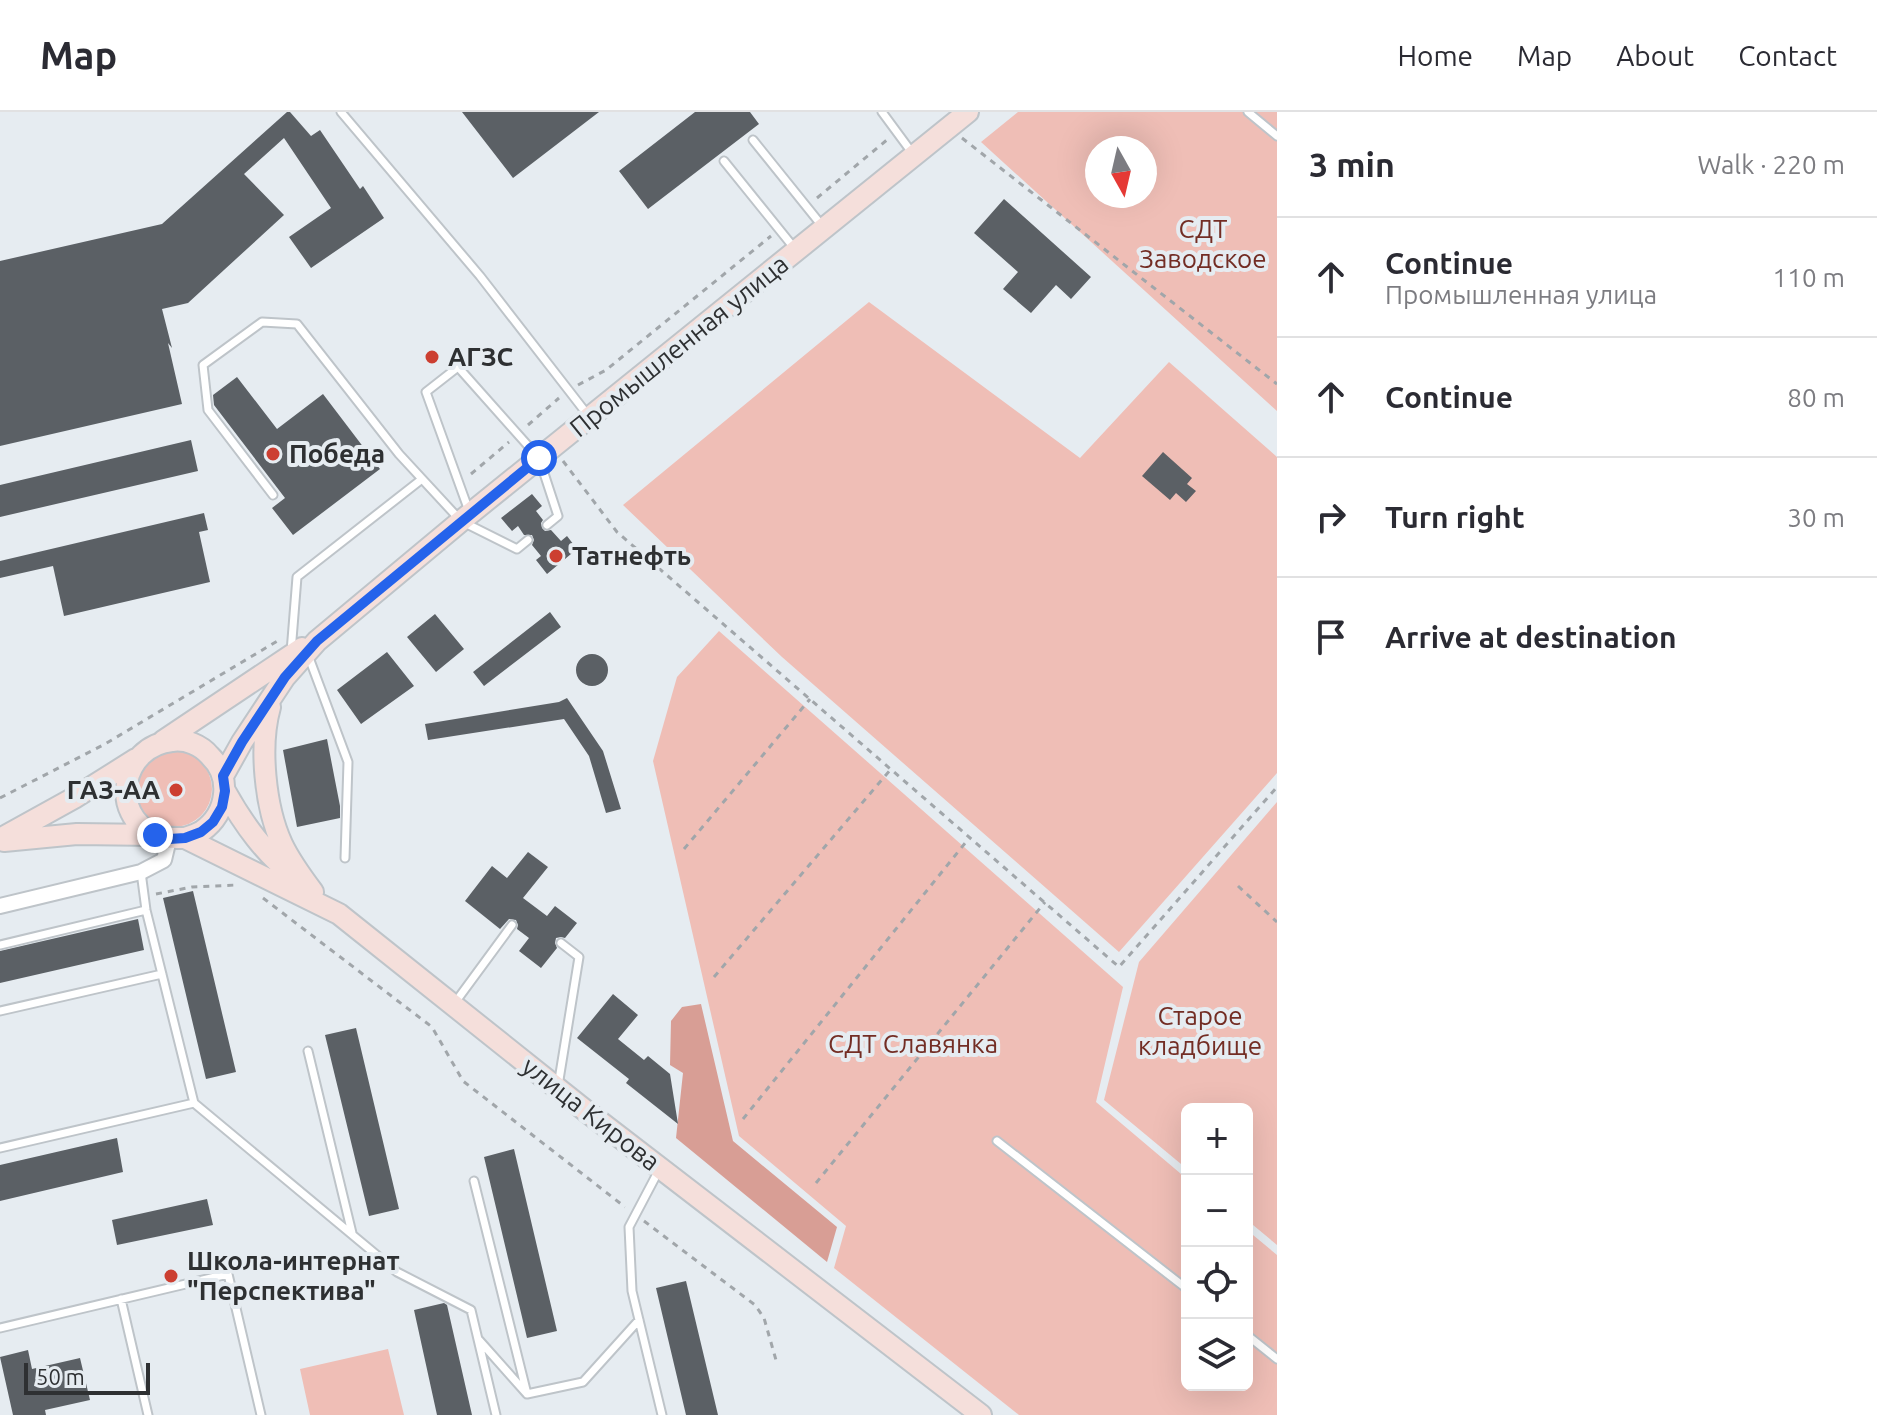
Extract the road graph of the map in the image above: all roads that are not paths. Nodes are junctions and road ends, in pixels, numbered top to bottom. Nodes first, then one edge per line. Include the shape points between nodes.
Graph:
1 (341, 112) edge
2 (882, 112) edge
3 (968, 112) edge
4 (1248, 112) edge
5 (1277, 136) edge
6 (753, 140) dead end
7 (914, 156) junction
8 (724, 161) dead end
9 (824, 229) junction
10 (797, 251) junction
11 (589, 418) junction
12 (546, 452) junction
13 (422, 479) junction
14 (273, 495) dead end
15 (465, 517) junction
16 (547, 525) dead end
17 (528, 540) dead end
18 (300, 646) junction
19 (274, 695) junction
20 (161, 742) junction
21 (136, 759) junction
22 (224, 784) junction
23 (170, 837) junction
24 (0, 840) edge
25 (345, 858) dead end
26 (141, 872) junction
27 (313, 892) junction
28 (0, 906) edge
29 (146, 910) junction
30 (339, 914) junction
31 (512, 925) dead end
32 (561, 943) dead end
33 (0, 945) edge
34 (162, 974) junction
35 (453, 1005) junction
36 (0, 1011) edge
37 (308, 1051) dead end
38 (558, 1088) junction
39 (194, 1103) junction
40 (997, 1141) dead end
41 (0, 1148) edge
42 (660, 1168) junction
43 (474, 1181) dead end
44 (353, 1235) junction
45 (1181, 1284) edge
46 (121, 1299) junction
47 (639, 1320) junction
48 (0, 1328) edge
49 (478, 1339) junction
50 (1253, 1340) edge
51 (1277, 1359) edge
52 (527, 1394) junction
53 (148, 1415) edge
54 (261, 1415) edge
55 (496, 1415) edge
56 (662, 1415) edge
57 (981, 1415) edge

1 - 11 lane via 480,276
2 - 7 lane
3 - 7 main road, Промышленная улица
4 - 5 lane
6 - 9 lane
7 - 9 main road, Промышленная улица
8 - 10 lane
9 - 10 main road, Промышленная улица
10 - 11 main road, Промышленная улица
11 - 12 main road, Промышленная улица
12 - 15 main road, Промышленная улица
12 - 15 lane via 458,367 426,392
12 - 16 lane via 558,516
13 - 14 lane via 297,324 262,322 203,365 208,410
13 - 15 lane
13 - 18 lane via 297,577
15 - 17 lane via 517,549
15 - 18 main road, Промышленная улица
18 - 19 main road
18 - 20 main road
18 - 25 lane via 348,762
19 - 22 main road via 242,742
19 - 27 main road via 265,744 273,819 294,866
20 - 21 main road
20 - 22 main road via 177,740 206,750
21 - 23 main road via 126,786 133,815 142,826
21 - 24 main road
22 - 23 main road via 222,807 213,822 201,832
22 - 27 main road via 252,835
23 - 24 main road, улица Кирова via 77,834
23 - 26 street via 164,860
23 - 30 main road, улица Кирова
26 - 28 street
26 - 29 lane
27 - 30 main road
29 - 33 lane
29 - 34 lane
30 - 35 main road, улица Кирова
31 - 35 lane
32 - 38 lane via 579,957
34 - 36 lane
34 - 39 lane
35 - 38 main road, улица Кирова
37 - 44 lane
38 - 42 main road, улица Кирова
39 - 41 lane
39 - 44 lane
40 - 45 lane
42 - 47 lane via 629,1227
42 - 57 main road, улица Кирова
43 - 52 lane
44 - 49 lane via 397,1272 471,1310
46 - 48 lane
46 - 53 lane
46 - 54 lane via 228,1274
47 - 52 lane via 583,1382
47 - 56 lane
49 - 52 lane
49 - 55 lane
50 - 51 lane

